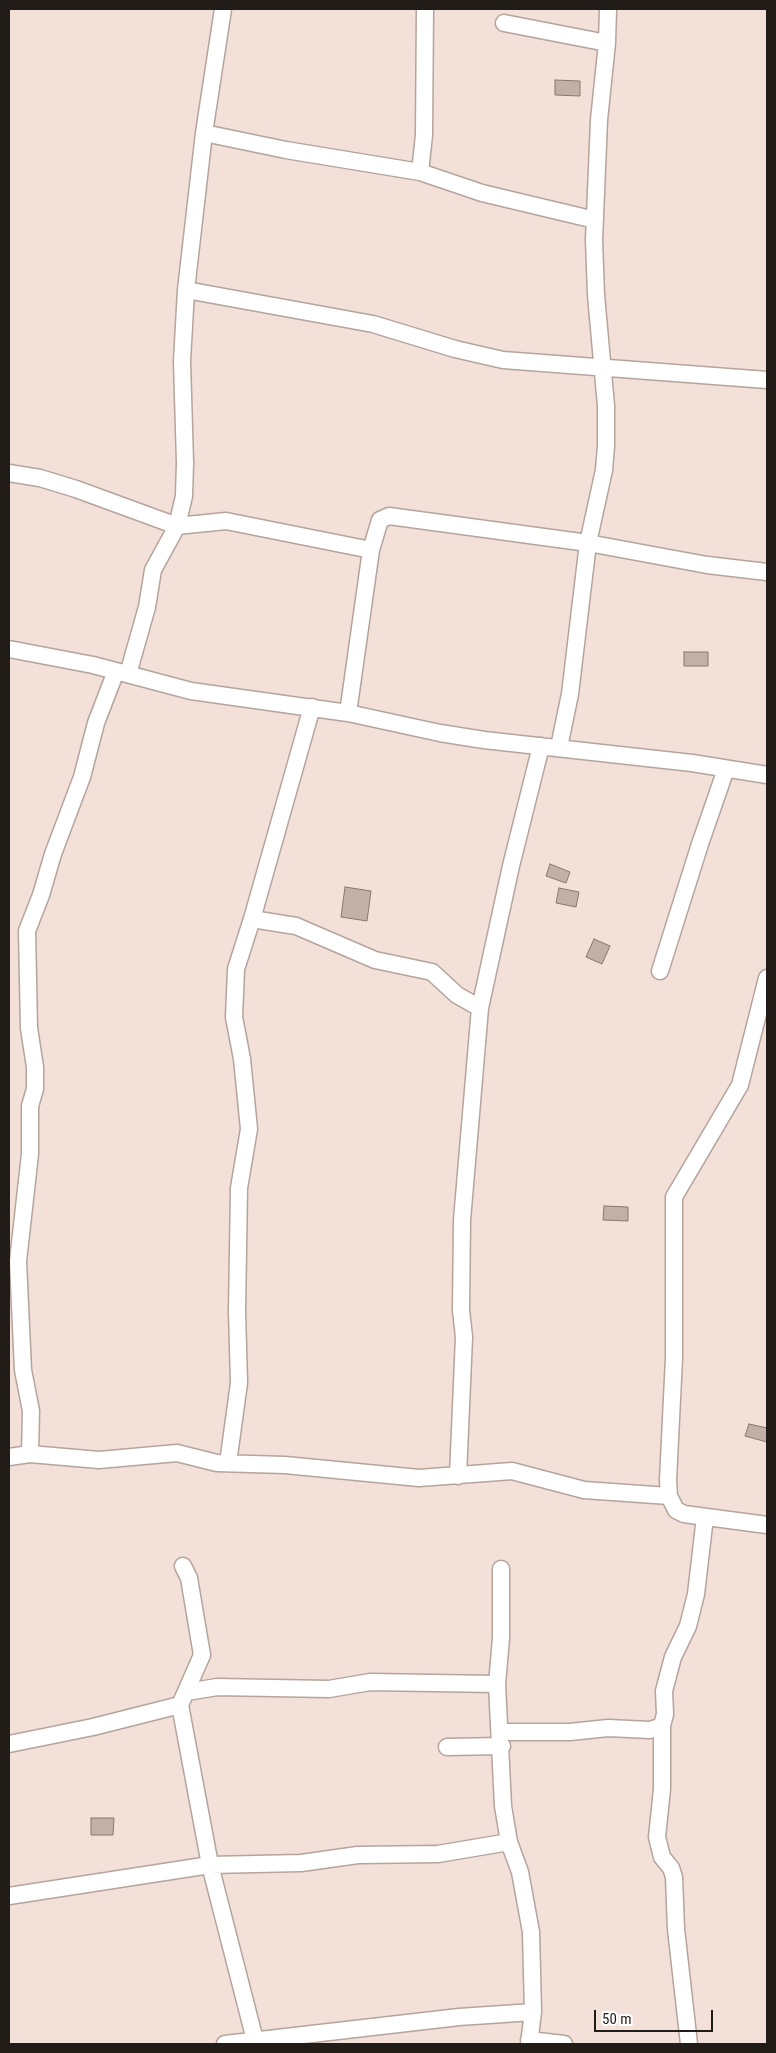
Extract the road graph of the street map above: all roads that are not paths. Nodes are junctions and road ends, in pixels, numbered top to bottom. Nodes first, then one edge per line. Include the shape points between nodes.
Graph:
1 (223, 9) edge
2 (425, 9) edge
3 (608, 9) edge
4 (504, 23) dead end
5 (607, 43) junction
6 (204, 133) junction
7 (420, 172) junction
8 (595, 220) junction
9 (186, 290) junction
10 (602, 367) junction
11 (767, 380) edge
12 (9, 473) edge
13 (177, 526) junction
14 (588, 544) junction
15 (371, 550) junction
16 (767, 572) edge
17 (9, 648) edge
18 (122, 672) junction
19 (312, 707) junction
20 (348, 713) junction
21 (542, 746) junction
22 (559, 747) junction
23 (726, 769) junction
24 (767, 774) edge
25 (252, 920) junction
26 (660, 971) dead end
27 (767, 978) edge
28 (480, 1008) junction
29 (30, 1454) junction
30 (9, 1457) edge
31 (228, 1463) junction
32 (458, 1476) junction
33 (669, 1496) junction
34 (705, 1517) junction
35 (767, 1525) edge
36 (183, 1566) dead end
37 (501, 1569) dead end
38 (497, 1684) junction
39 (183, 1699) junction
40 (662, 1726) junction
41 (502, 1739) junction
42 (9, 1744) edge
43 (447, 1746) dead end
44 (509, 1842) junction
45 (210, 1866) junction
46 (9, 1896) edge
47 (533, 2012) junction
48 (529, 2042) edge
49 (256, 2043) edge
50 (224, 2044) edge
51 (564, 2044) edge
52 (689, 2044) edge

1 - 6 street
2 - 7 street via 424,136
3 - 5 street
4 - 5 street
5 - 8 street
6 - 7 street
6 - 9 street
7 - 8 street via 482,193
8 - 10 street via 596,296
9 - 10 street via 373,324 503,360
9 - 13 street via 182,361 184,496
10 - 11 street
10 - 14 street via 606,406 604,470
12 - 13 street via 76,489
13 - 15 street via 226,521
13 - 18 street via 153,570 147,606
14 - 15 street via 389,516 380,520
14 - 16 street
14 - 22 street via 570,694
15 - 20 street
17 - 18 street
18 - 19 street via 191,691
18 - 29 street via 96,723 82,777 27,931 29,1028 35,1089 30,1106 30,1154 18,1261 23,1370 31,1411
19 - 20 street
19 - 25 street
20 - 21 street via 440,733
21 - 22 street
21 - 28 street via 511,866
22 - 23 street
23 - 24 street
23 - 26 street
25 - 28 street via 296,926 375,960 432,972 457,996
25 - 31 street via 236,969 234,1017 249,1129 239,1188 239,1383
27 - 33 street via 740,1084 674,1197 674,1358
28 - 32 street via 462,1220 461,1310 464,1337
29 - 30 street
29 - 31 street via 99,1460 177,1454
31 - 32 street via 419,1478
32 - 33 street via 512,1471 584,1490
33 - 34 street via 676,1510
34 - 35 street
34 - 40 street via 696,1594 664,1691
36 - 39 street via 190,1578 202,1655
37 - 38 street
38 - 39 street via 370,1682 322,1689 217,1687
38 - 41 street
39 - 42 street via 93,1727
39 - 45 street
40 - 41 street via 650,1730 608,1728
40 - 52 street via 662,1789 657,1837 662,1856 674,1877 676,1929
41 - 43 street
41 - 44 street via 503,1806
44 - 45 street via 438,1854 358,1855 300,1863
44 - 47 street via 520,1872 531,1932
45 - 46 street
45 - 49 street
47 - 48 street
47 - 49 street via 459,2017
48 - 51 street
49 - 50 street

